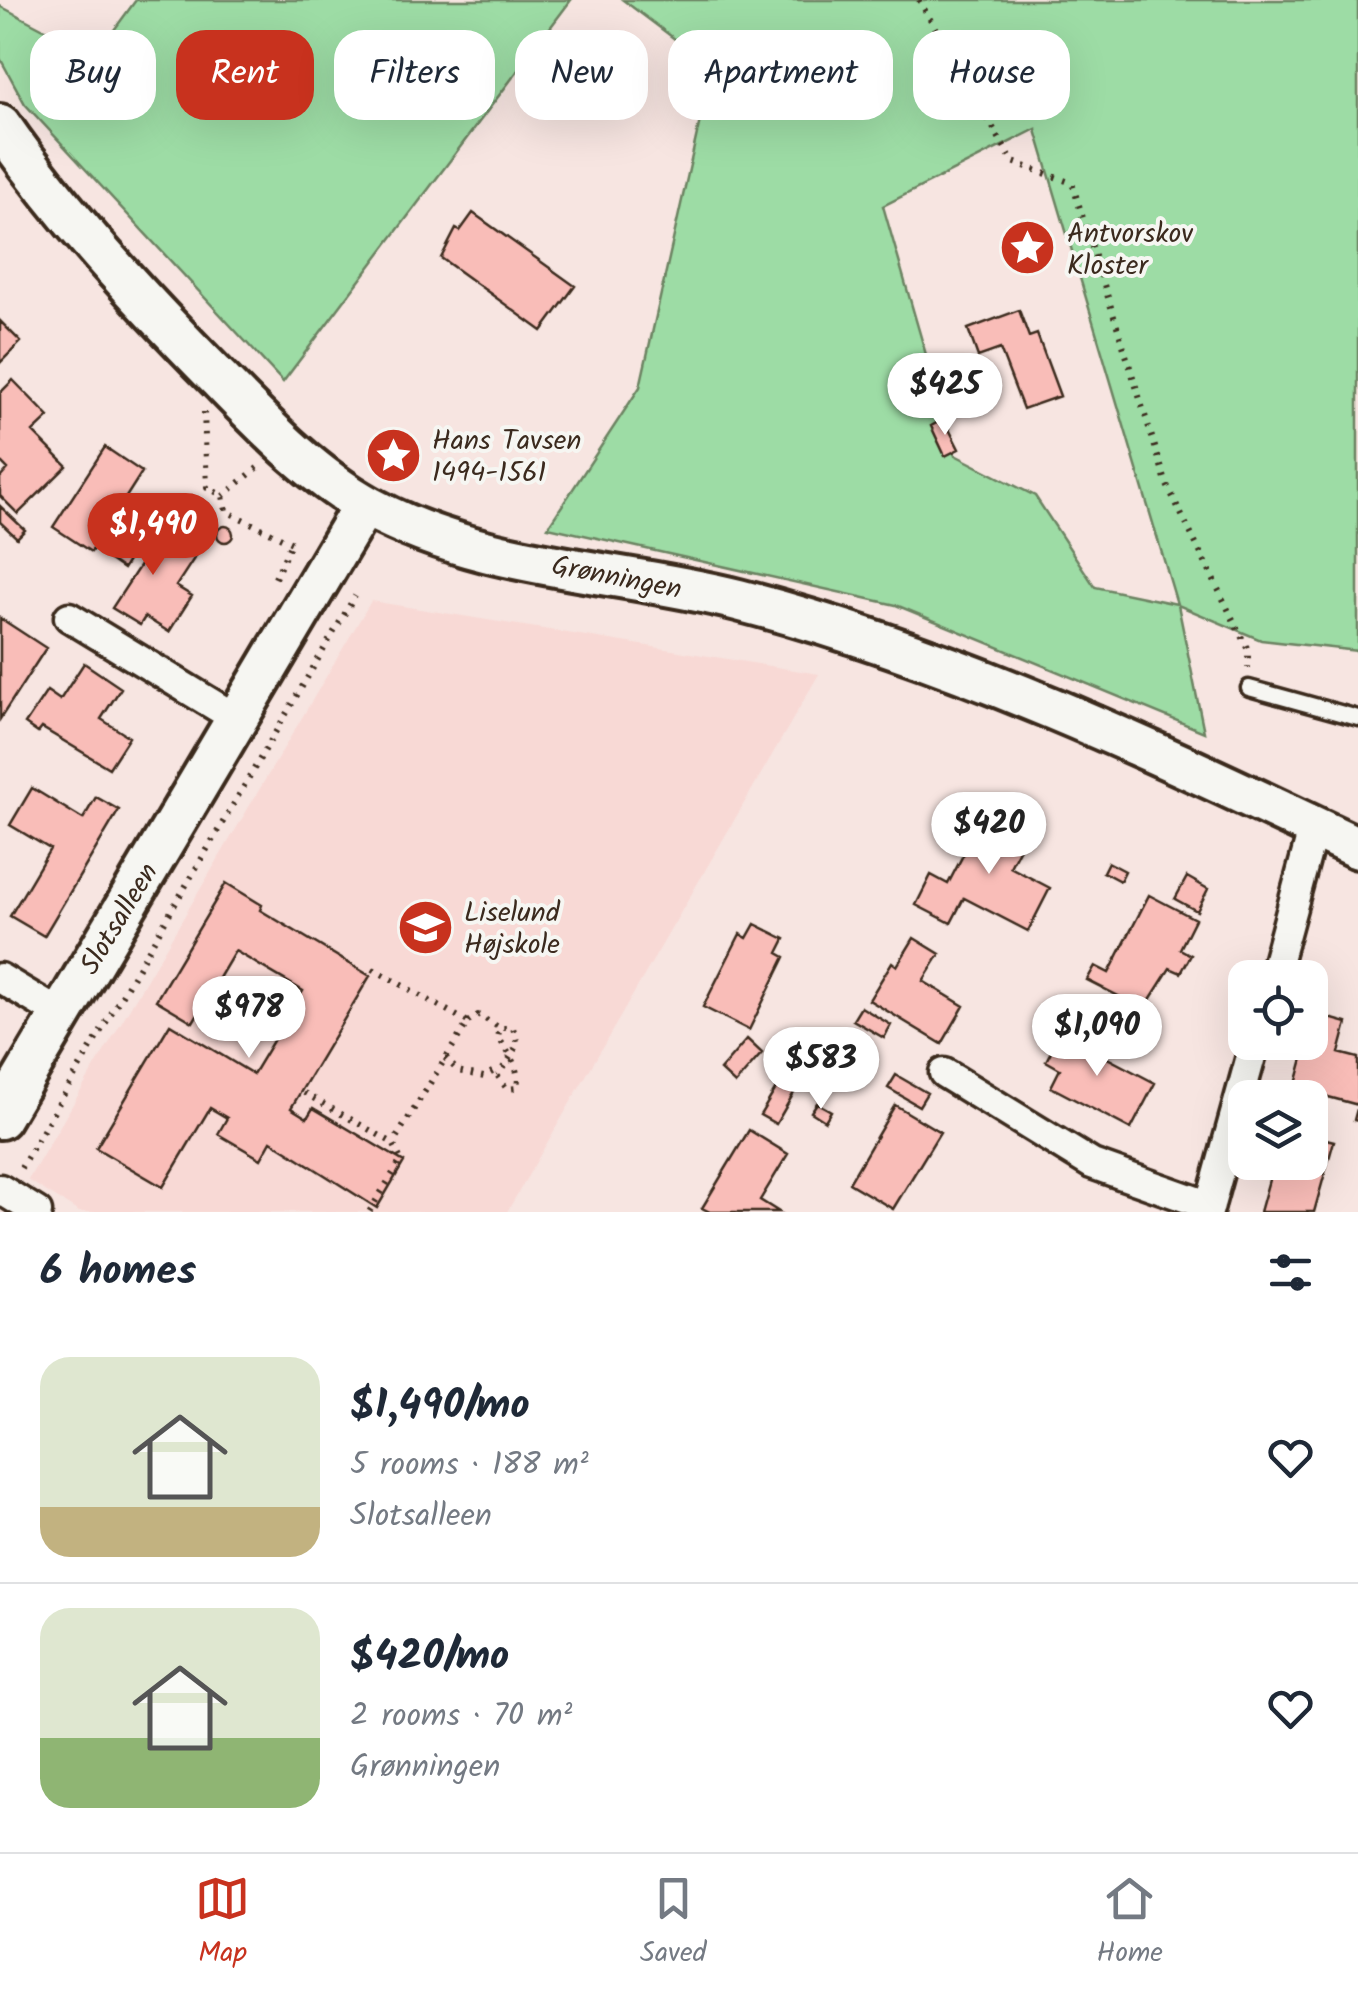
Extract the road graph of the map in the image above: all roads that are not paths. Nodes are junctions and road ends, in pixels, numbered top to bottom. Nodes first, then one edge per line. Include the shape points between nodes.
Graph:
1 (0, 125) edge
2 (364, 505) junction
3 (69, 617) dead end
4 (1249, 688) road end
5 (1358, 718) edge
6 (236, 719) junction
7 (1314, 826) junction
8 (1358, 848) edge
9 (1278, 960) edge
10 (0, 978) edge
11 (60, 1014) junction
12 (1250, 1060) edge
13 (944, 1073) dead end
14 (0, 1118) edge
15 (3, 1191) edge
16 (1209, 1209) edge
17 (37, 1212) edge

1 - 2 main road, Grønningen via 48,194 223,384 285,445
2 - 6 main road, Slotsalleen
2 - 7 main road, Grønningen via 470,548 736,600 860,636 1006,686
3 - 6 street
4 - 5 lane
6 - 11 main road, Slotsalleen
7 - 8 main road, Grønningen
7 - 9 street
10 - 11 street
11 - 14 main road, Slotsalleen
12 - 16 street
13 - 16 street via 1092,1164
15 - 17 street

